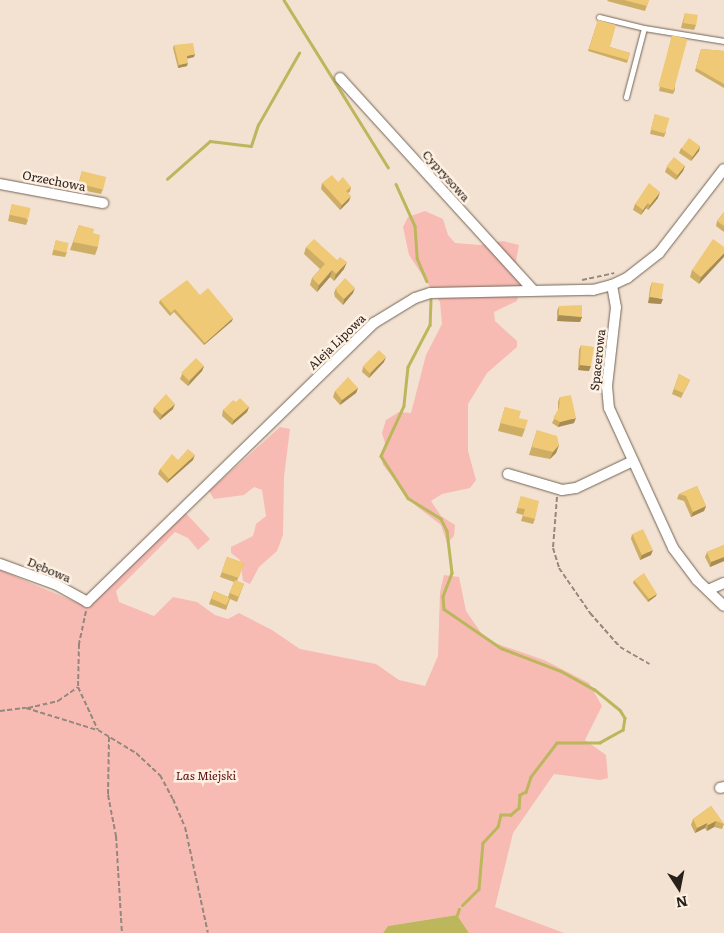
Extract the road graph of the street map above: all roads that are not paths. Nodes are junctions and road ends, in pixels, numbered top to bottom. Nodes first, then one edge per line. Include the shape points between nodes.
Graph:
1 (599, 17) dead end
2 (644, 28) junction
3 (724, 41) edge
4 (340, 78) dead end
5 (626, 97) dead end
6 (724, 169) edge
7 (0, 184) edge
8 (103, 203) dead end
9 (612, 285) junction
10 (533, 290) junction
11 (633, 461) junction
12 (508, 474) dead end
13 (0, 564) edge
14 (724, 583) edge
15 (708, 590) junction
16 (87, 602) joint
17 (724, 606) edge

1 - 2 lane
2 - 3 lane
2 - 5 lane
4 - 10 street, Cyprysowa
6 - 9 street, Aleja Lipowa via 659,253
7 - 8 street, Orzechowa
9 - 10 street, Aleja Lipowa via 592,290
9 - 11 street, Spacerowa via 616,307 607,397
10 - 16 street, Aleja Lipowa via 430,293 374,322
11 - 12 street via 576,488 558,490
11 - 15 street, Spacerowa via 673,548 685,567
13 - 16 street, Dębowa via 55,584
14 - 15 street
15 - 17 street, Spacerowa

